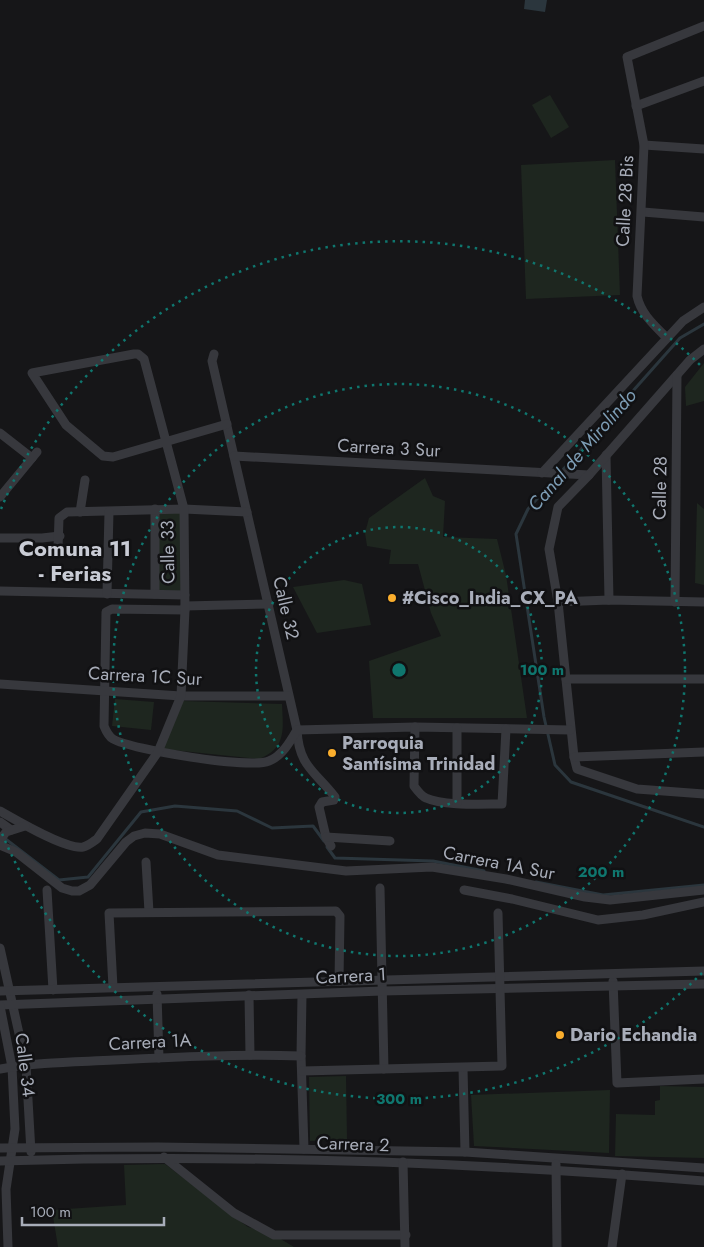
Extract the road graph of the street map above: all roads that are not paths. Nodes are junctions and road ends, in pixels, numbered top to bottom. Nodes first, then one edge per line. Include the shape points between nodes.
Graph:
1 (704, 26) edge
2 (704, 81) edge
3 (636, 106) junction
4 (644, 145) junction
5 (704, 149) edge
6 (643, 212) junction
7 (704, 218) edge
8 (704, 307) edge
9 (667, 338) junction
10 (704, 349) edge
11 (214, 354) dead end
12 (677, 375) junction
13 (227, 424) junction
14 (0, 433) edge
15 (167, 441) junction
16 (606, 455) junction
17 (234, 456) junction
18 (546, 473) junction
19 (589, 475) junction
20 (85, 480) dead end
21 (0, 496) edge
22 (155, 509) junction
23 (184, 509) junction
24 (80, 512) junction
25 (109, 512) junction
26 (247, 512) junction
27 (60, 536) junction
28 (0, 538) edge
29 (58, 548) dead end
30 (0, 591) edge
31 (106, 594) junction
32 (156, 594) junction
33 (185, 595) junction
34 (609, 600) junction
35 (558, 602) junction
36 (675, 602) junction
37 (704, 602) edge
38 (269, 604) junction
39 (185, 608) junction
40 (566, 679) junction
41 (704, 679) edge
42 (0, 684) edge
43 (105, 691) junction
44 (182, 696) junction
45 (288, 696) junction
46 (414, 727) junction
47 (458, 728) junction
48 (506, 728) junction
49 (296, 730) junction
50 (570, 730) junction
51 (158, 752) junction
52 (704, 752) edge
53 (574, 757) junction
54 (704, 794) edge
55 (457, 803) junction
56 (0, 811) edge
57 (0, 822) edge
58 (25, 826) junction
59 (6, 834) edge
60 (326, 837) junction
61 (390, 841) dead end
62 (0, 845) edge
63 (331, 846) dead end
64 (146, 862) dead end
65 (380, 888) dead end
66 (47, 890) dead end
67 (464, 890) dead end
68 (704, 890) edge
69 (704, 902) edge
70 (149, 912) junction
71 (498, 913) dead end
72 (0, 948) edge
73 (704, 971) edge
74 (614, 973) junction
75 (500, 976) junction
76 (382, 979) junction
77 (339, 981) junction
78 (704, 984) edge
79 (613, 985) junction
80 (157, 986) junction
81 (112, 987) junction
82 (500, 988) junction
83 (53, 990) junction
84 (4, 991) edge
85 (382, 991) junction
86 (249, 995) junction
87 (302, 995) junction
88 (157, 998) junction
89 (12, 1004) junction
90 (0, 1005) edge
91 (250, 1055) junction
92 (301, 1056) junction
93 (159, 1058) junction
94 (26, 1065) junction
95 (12, 1067) junction
96 (463, 1068) junction
97 (0, 1069) edge
98 (384, 1069) junction
99 (302, 1071) junction
100 (704, 1080) edge
101 (0, 1148) edge
102 (13, 1148) junction
103 (31, 1148) junction
104 (304, 1149) junction
105 (465, 1152) junction
106 (164, 1157) junction
107 (31, 1159) junction
108 (556, 1159) junction
109 (0, 1161) edge
110 (10, 1161) junction
111 (403, 1162) junction
112 (704, 1168) edge
113 (556, 1169) junction
114 (622, 1174) junction
115 (704, 1181) edge
116 (3, 1189) edge
117 (406, 1235) junction
118 (8, 1247) edge
119 (405, 1247) edge
120 (557, 1247) edge
121 (612, 1247) edge

1 - 3 street, Calle 28 Bis via 626,57
2 - 3 street
3 - 4 street, Calle 28 Bis
4 - 5 street
4 - 6 street, Calle 28 Bis
6 - 7 street
6 - 9 street, Calle 28 Bis via 637,296 645,316
8 - 9 street via 683,321
9 - 18 street
10 - 12 street
11 - 13 street, Calle 32 via 212,361
12 - 16 street
12 - 36 street, Calle 28
13 - 15 street
13 - 17 street, Calle 32
14 - 21 street via 35,455
15 - 15 street, Calle 33 via 144,359 138,354 32,373 66,425 104,456 113,457
15 - 23 street, Calle 33
16 - 19 street
16 - 34 street
17 - 18 street, Carrera 3 Sur
17 - 26 street, Calle 32
18 - 19 street, Carrera 3 Sur
19 - 35 street via 558,507 553,526 549,549
20 - 24 street
22 - 23 street
22 - 25 street
22 - 32 street
23 - 26 street
23 - 33 street, Calle 33
24 - 25 street
24 - 27 street via 67,512 59,518
25 - 31 street
26 - 38 street, Calle 32
27 - 28 street
27 - 29 street
30 - 31 street
31 - 32 street
32 - 33 street
33 - 39 street, Calle 33
34 - 35 street
34 - 36 street
35 - 40 street
36 - 37 street
38 - 39 street
38 - 45 street, Calle 32
39 - 43 street via 112,609 106,612
39 - 44 street, Calle 33
40 - 41 street
40 - 50 street
42 - 43 street, Carrera 1C Sur
43 - 44 street, Carrera 1C Sur
43 - 51 street via 106,732 111,738
44 - 45 street, Carrera 1C Sur
44 - 51 street, Calle 33
45 - 49 street, Calle 32
46 - 47 street
46 - 49 street
46 - 55 street via 414,786 425,798
47 - 48 street
47 - 55 street
48 - 50 street
48 - 55 street via 502,804
49 - 51 street via 279,754 266,762
49 - 60 street, Calle 32 via 298,747 306,767 336,797 322,802 319,807
50 - 53 street
51 - 58 street, Calle 33 via 90,844 82,847 65,844
52 - 53 street
53 - 54 street via 577,769 637,789
56 - 58 street
57 - 59 street
58 - 59 street
60 - 61 street
60 - 63 street, Calle 32
62 - 68 street, Carrera 1A Sur via 16,852 62,888 72,891 90,885 126,842 146,833 160,834 218,855 346,871 432,867 506,879 585,898 610,900
64 - 70 street
65 - 76 street
66 - 83 street
67 - 69 street, Carrera 1A Sur via 598,920 643,915
70 - 77 street via 336,911 340,916
70 - 81 street via 108,913
71 - 75 street
72 - 84 street, Calle 34
73 - 74 street, Carrera 1
74 - 75 street, Carrera 1
74 - 79 street
75 - 76 street, Carrera 1
75 - 82 street
76 - 77 street, Carrera 1
76 - 85 street
77 - 80 street, Carrera 1
78 - 79 street, Carrera 1
79 - 82 street, Carrera 1
79 - 100 street via 617,1083
80 - 81 street, Carrera 1
80 - 88 street
81 - 83 street, Carrera 1
82 - 85 street, Carrera 1
82 - 96 street via 502,1066
83 - 84 street, Carrera 1
84 - 89 street, Calle 34
85 - 87 street, Carrera 1
85 - 98 street
86 - 87 street, Carrera 1
86 - 88 street, Carrera 1
86 - 91 street
87 - 92 street
88 - 89 street, Carrera 1
88 - 93 street
89 - 90 street, Carrera 1
89 - 94 street, Calle 34
90 - 95 street, Calle 34
91 - 92 street, Carrera 1A
91 - 93 street, Carrera 1A
92 - 99 street
93 - 94 street, Carrera 1A
94 - 95 street, Carrera 1A
94 - 103 street, Calle 34
95 - 97 street, Carrera 1A
95 - 102 street, Calle 34
96 - 98 street
96 - 105 street
98 - 99 street
99 - 104 street
101 - 102 street, Carrera 2
102 - 103 street, Carrera 2
102 - 110 street, Calle 34
103 - 104 street, Carrera 2
103 - 107 street, Calle 34
104 - 105 street, Carrera 2
105 - 108 street, Carrera 2
106 - 107 street, Carrera 2
106 - 111 street, Carrera 2
106 - 117 street via 234,1213 274,1235
107 - 110 street, Carrera 2
108 - 112 street, Carrera 2
108 - 113 street
109 - 110 street, Carrera 2
110 - 116 street, Calle 34
111 - 113 street, Carrera 2
111 - 117 street
113 - 114 street, Carrera 2
113 - 120 street
114 - 115 street, Carrera 2
114 - 121 street
116 - 118 street, Calle 34
117 - 119 street

